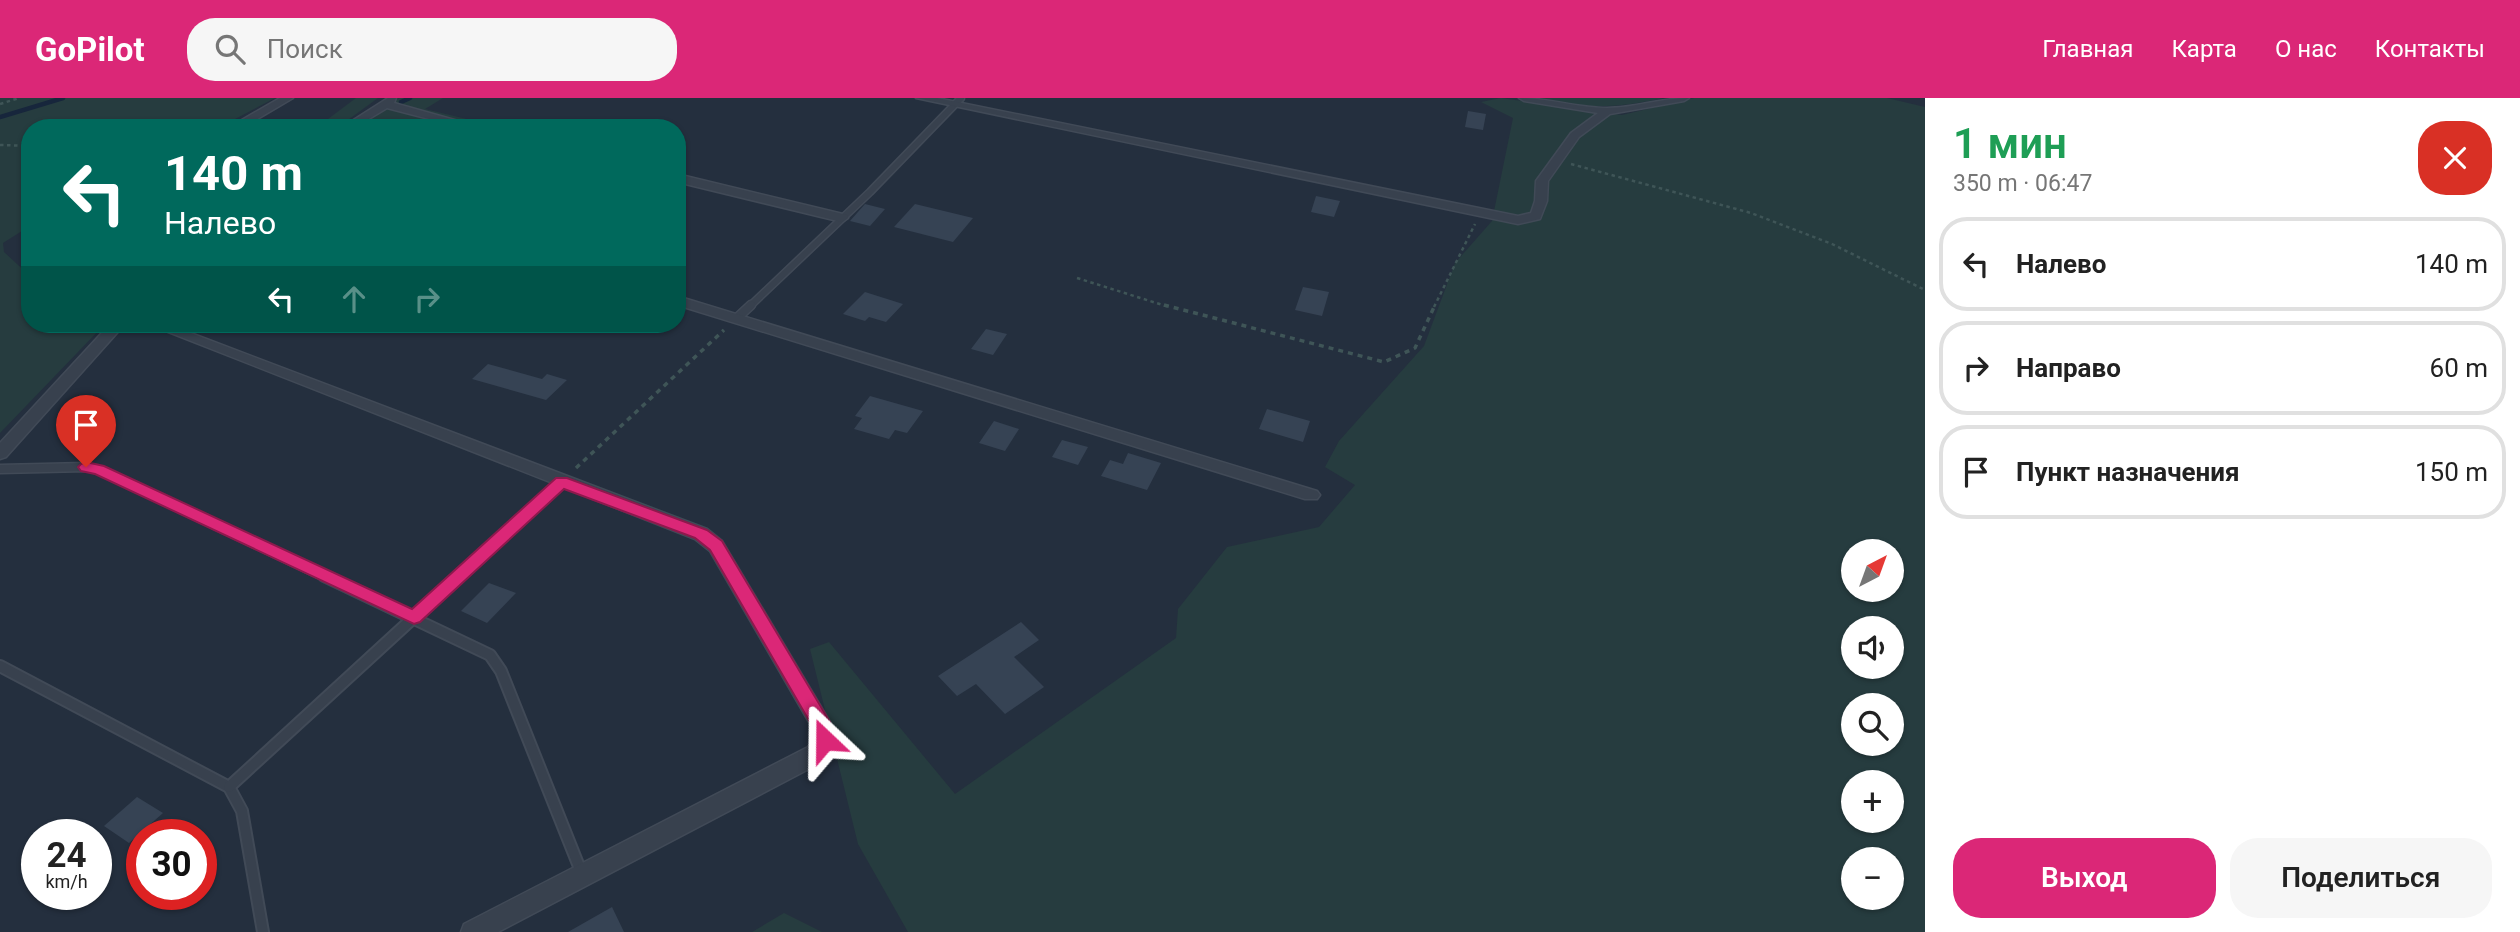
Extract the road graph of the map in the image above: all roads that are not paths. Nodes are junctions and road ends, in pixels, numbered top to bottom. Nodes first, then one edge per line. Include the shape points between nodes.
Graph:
1 (288, 98) edge
2 (395, 98) edge
3 (920, 98) edge
4 (1524, 98) edge
5 (1684, 98) edge
6 (957, 101) edge
7 (384, 104) junction
8 (1607, 111) junction
9 (250, 119) edge
10 (360, 119) edge
11 (443, 119) edge
12 (686, 180) edge
13 (842, 218) junction
14 (686, 303) edge
15 (737, 318) junction
16 (110, 333) edge
17 (178, 333) edge
18 (0, 453) edge
19 (0, 469) edge
20 (562, 482) junction
21 (1311, 495) dead end
22 (414, 618) junction
23 (0, 666) edge
24 (229, 787) junction
25 (583, 875) junction
26 (263, 932) edge
27 (473, 932) edge

1 - 9 street
2 - 7 street
3 - 6 street
4 - 8 street
5 - 8 street
6 - 8 street via 1518,220 1536,216 1542,181 1575,135
6 - 13 lane
7 - 10 street
7 - 11 street
12 - 13 street
13 - 15 lane
14 - 15 street
15 - 21 street
16 - 18 street
17 - 20 street
19 - 22 lane via 99,470
20 - 22 lane
20 - 25 street via 701,534 716,546 823,728 825,740 816,754
22 - 24 lane
22 - 25 lane via 490,654 501,671
23 - 24 lane
24 - 26 lane via 242,811
25 - 27 street

